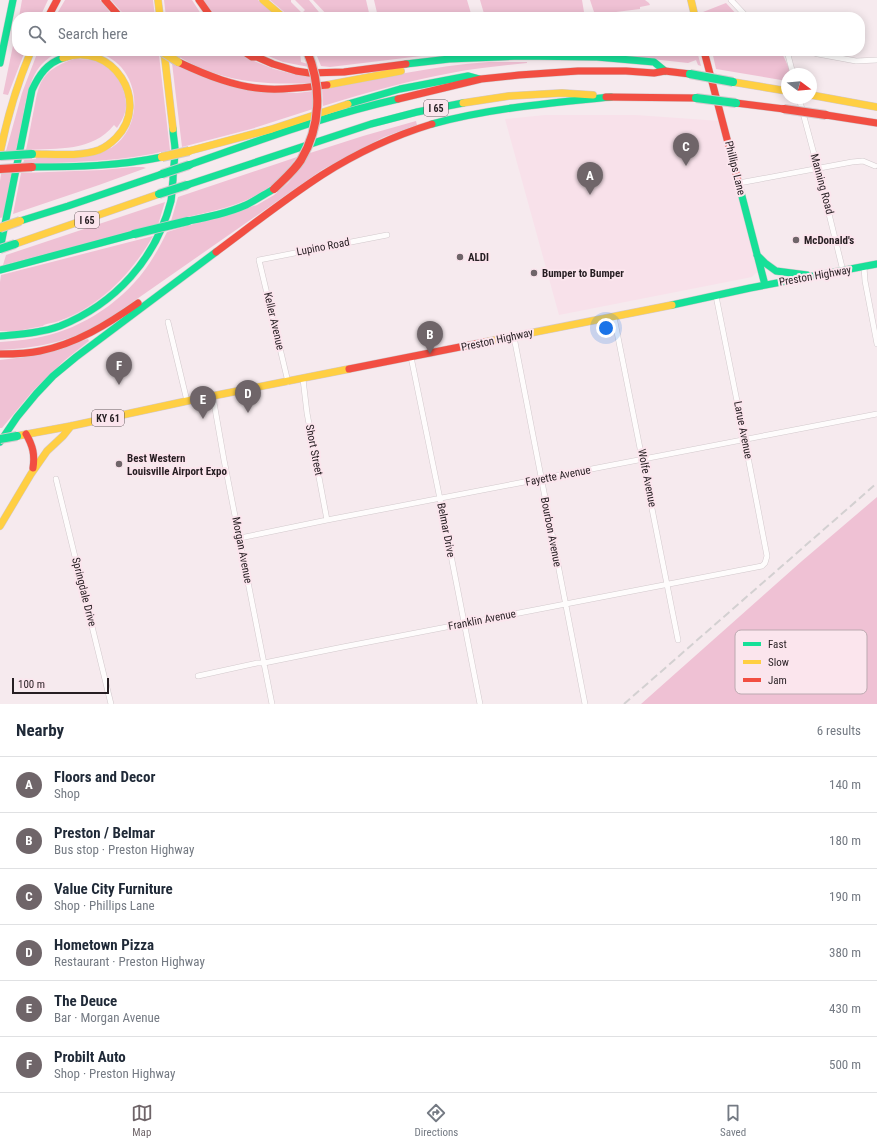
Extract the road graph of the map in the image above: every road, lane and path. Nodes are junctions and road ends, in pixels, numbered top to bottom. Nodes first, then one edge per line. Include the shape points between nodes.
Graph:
1 (13, 0) edge
2 (56, 0) edge
3 (105, 0) edge
4 (158, 0) edge
5 (195, 0) edge
6 (199, 0) edge
7 (263, 0) edge
8 (691, 0) edge
9 (731, 0) edge
10 (50, 12) edge
11 (116, 12) edge
12 (159, 12) edge
13 (203, 12) edge
14 (207, 12) edge
15 (277, 12) edge
16 (694, 12) edge
17 (742, 12) edge
18 (29, 56) edge
19 (67, 56) edge
20 (92, 56) edge
21 (165, 56) edge
22 (169, 56) edge
23 (252, 56) edge
24 (309, 56) edge
25 (705, 56) edge
26 (788, 56) edge
27 (829, 56) edge
28 (257, 57) joint
29 (877, 60) edge
30 (0, 63) edge
31 (412, 63) junction
32 (791, 68) edge
33 (665, 71) junction
34 (481, 79) junction
35 (781, 90) edge
36 (817, 96) edge
37 (611, 97) junction
38 (801, 104) edge
39 (877, 107) edge
40 (877, 123) edge
41 (19, 154) edge
42 (19, 154) edge
43 (19, 154) edge
44 (19, 154) edge
45 (0, 155) edge
46 (875, 166) dead end
47 (0, 169) edge
48 (818, 169) junction
49 (739, 184) junction
50 (0, 228) edge
51 (387, 235) dead end
52 (0, 249) edge
53 (757, 255) junction
54 (259, 260) joint
55 (877, 264) edge
56 (199, 266) junction
57 (864, 267) junction
58 (0, 270) edge
59 (843, 271) junction
60 (813, 276) junction
61 (765, 285) junction
62 (716, 296) junction
63 (614, 317) junction
64 (168, 322) dead end
65 (0, 336) edge
66 (514, 337) junction
67 (877, 344) edge
68 (0, 354) edge
69 (411, 357) junction
70 (303, 379) junction
71 (288, 382) junction
72 (213, 396) junction
73 (187, 401) junction
74 (877, 414) edge
75 (71, 426) junction
76 (26, 434) junction
77 (0, 440) edge
78 (745, 440) junction
79 (643, 460) junction
80 (31, 474) junction
81 (56, 479) dead end
82 (541, 479) junction
83 (440, 499) junction
84 (327, 520) junction
85 (0, 526) edge
86 (240, 538) junction
87 (765, 563) joint
88 (667, 584) junction
89 (566, 604) junction
90 (465, 624) junction
91 (678, 640) dead end
92 (264, 663) junction
93 (198, 676) dead end
94 (112, 704) edge
95 (272, 704) edge
96 (480, 704) edge
97 (585, 704) edge

1 - 30 main road
2 - 10 main road
3 - 11 main road
4 - 12 main road
5 - 13 main road
6 - 14 main road
7 - 15 main road
8 - 16 main road
9 - 17 street
18 - 45 main road via 7,119
19 - 43 main road, bridge via 52,63 38,77 32,90
20 - 42 main road, bridge via 104,60 116,69 125,83 130,98 129,115 119,136 105,148 84,154
21 - 65 main road via 175,148 171,200 166,220 151,251 121,288 88,312 50,329
22 - 31 main road, bridge via 228,82 268,89 333,84 403,70
23 - 28 main road
24 - 58 main road, bridge via 318,92 315,121 301,159 274,189 241,207 211,216
25 - 49 main road, Phillips Lane
26 - 32 street
27 - 29 street via 856,61
28 - 31 main road via 284,68 309,72 344,72
31 - 33 main road via 508,56 577,56 654,62
33 - 34 main road, I 65 via 578,71
33 - 35 main road, I 65, bridge
34 - 47 main road, bridge via 468,76 400,90 272,129 143,162 110,166
34 - 50 main road, I 65, bridge via 379,103 286,131
36 - 39 main road
37 - 40 main road, I 65, bridge via 696,98
37 - 52 main road, I 65, bridge via 572,93 509,96 458,104 371,124
37 - 56 main road via 502,108 454,118 408,132 322,175
38 - 48 street, Manning Road
41 - 45 main road, bridge
44 - 52 main road, bridge
46 - 48 street via 862,161
48 - 49 street
48 - 59 street, Manning Road
49 - 53 main road, Phillips Lane
51 - 54 street, Lupino Road
53 - 60 main road via 776,271
53 - 61 main road, Phillips Lane
54 - 71 street, Keller Avenue
55 - 57 main road, Preston Highway / KY 61
56 - 68 main road via 169,281 117,318 78,339 28,354
56 - 77 main road via 76,357 51,379 17,416
57 - 59 main road, Preston Highway / KY 61
57 - 67 street
59 - 60 main road, Preston Highway / KY 61
60 - 61 main road, Preston Highway / KY 61
61 - 62 main road, Preston Highway / KY 61
62 - 63 main road, Preston Highway / KY 61
62 - 78 street, Larue Avenue
63 - 66 main road, Preston Highway / KY 61
63 - 79 street, Wolfe Avenue
64 - 73 street
66 - 69 main road, Preston Highway / KY 61
66 - 82 street, Bourbon Avenue
69 - 70 main road, Preston Highway / KY 61
69 - 83 street, Belmar Drive
70 - 71 main road, Preston Highway / KY 61
70 - 84 street, Short Street
71 - 72 main road, Preston Highway / KY 61
72 - 73 main road, Preston Highway / KY 61
72 - 86 street, Morgan Avenue
73 - 75 main road, Preston Highway / KY 61
74 - 78 street, Fayette Avenue
75 - 76 main road, Preston Highway / KY 61
75 - 80 main road via 47,451
76 - 77 main road, Preston Highway / KY 61, bridge
76 - 80 main road via 32,444 35,458
78 - 79 street, Fayette Avenue
78 - 87 street, Larue Avenue via 767,556
79 - 82 street, Fayette Avenue
79 - 88 street, Wolfe Avenue
80 - 85 main road
81 - 94 street, Springdale Drive
82 - 83 street, Fayette Avenue
82 - 89 street, Bourbon Avenue
83 - 84 street, Fayette Avenue
83 - 90 street, Belmar Drive
84 - 86 street, Fayette Avenue
86 - 92 street, Morgan Avenue
87 - 88 street, Franklin Avenue via 759,567
88 - 89 street, Franklin Avenue
88 - 91 street, Wolfe Avenue
89 - 90 street, Franklin Avenue
89 - 97 street, Bourbon Avenue
90 - 92 street, Franklin Avenue
90 - 96 street, Belmar Drive
92 - 93 street, Franklin Avenue
92 - 95 street, Morgan Avenue

